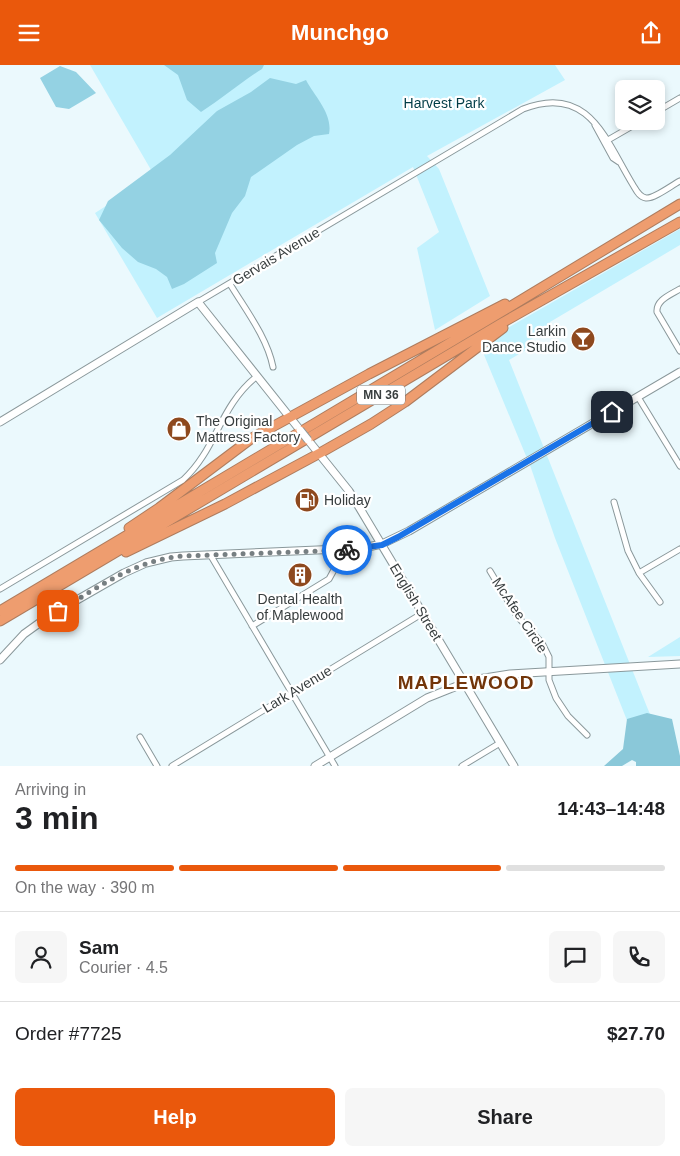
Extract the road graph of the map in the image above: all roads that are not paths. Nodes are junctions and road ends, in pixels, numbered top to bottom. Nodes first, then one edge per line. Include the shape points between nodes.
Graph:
1 (680, 98) edge
2 (665, 107) edge
3 (594, 122) junction
4 (625, 130) edge
5 (608, 140) junction
6 (619, 162) junction
7 (680, 181) edge
8 (680, 204) edge
9 (680, 222) edge
10 (579, 279) junction
11 (230, 284) junction
12 (546, 285) junction
13 (680, 289) edge
14 (198, 302) junction
15 (680, 351) edge
16 (273, 367) dead end
17 (680, 372) edge
18 (256, 377) junction
19 (638, 397) junction
20 (291, 420) junction
21 (0, 422) edge
22 (317, 450) junction
23 (678, 460) edge
24 (680, 466) edge
25 (614, 502) dead end
26 (382, 545) junction
27 (680, 549) edge
28 (211, 556) junction
29 (92, 567) junction
30 (335, 568) dead end
31 (490, 571) dead end
32 (639, 573) junction
33 (51, 581) junction
34 (41, 587) junction
35 (0, 589) edge
36 (660, 602) dead end
37 (0, 607) edge
38 (0, 611) edge
39 (423, 613) junction
40 (0, 621) edge
41 (252, 626) junction
42 (0, 660) edge
43 (680, 664) edge
44 (550, 671) junction
45 (464, 682) junction
46 (292, 693) junction
47 (587, 735) dead end
48 (140, 737) dead end
49 (500, 743) junction
50 (330, 757) junction
51 (158, 766) edge
52 (172, 766) edge
53 (315, 766) edge
54 (335, 766) edge
55 (462, 766) edge
56 (514, 766) edge

1 - 2 street
3 - 5 street
3 - 6 street
3 - 11 street, Gervais Avenue via 576,108 557,103 523,109
4 - 5 street
5 - 6 street
6 - 7 street via 642,197 651,198
8 - 12 highway, MN 36
9 - 10 highway, MN 36
10 - 22 highway via 508,325 387,414
10 - 29 highway, MN 36
11 - 14 street, Gervais Avenue
11 - 16 street via 259,333
12 - 20 highway
12 - 33 highway, MN 36
13 - 15 street via 656,306
14 - 18 street, English Street
14 - 21 street, Gervais Avenue
17 - 19 street
18 - 20 street, English Street
18 - 35 street via 232,401 204,455 183,480
19 - 23 street
19 - 26 street
20 - 22 street, English Street, bridge
20 - 33 highway via 242,445 159,508
22 - 26 street, English Street via 350,493
22 - 29 highway via 144,545
23 - 24 street
25 - 32 street via 623,539
26 - 28 street via 349,550
26 - 39 street, English Street
27 - 32 street
28 - 41 street
28 - 42 street via 171,557 136,567 37,624
29 - 40 highway, MN 36
30 - 41 street via 329,579
31 - 44 street, McAfee Circle via 517,616 542,643
32 - 36 street
33 - 34 highway, MN 36
34 - 37 highway
34 - 38 highway, MN 36
39 - 45 street, English Street
39 - 46 street, Lark Avenue
41 - 46 street
43 - 44 street
44 - 45 street
44 - 47 street, McAfee Circle via 549,680 556,698 568,717
45 - 49 street, English Street
45 - 50 street via 427,698
46 - 50 street
46 - 52 street, Lark Avenue
48 - 51 street
49 - 55 street
49 - 56 street, English Street
50 - 53 street
50 - 54 street

